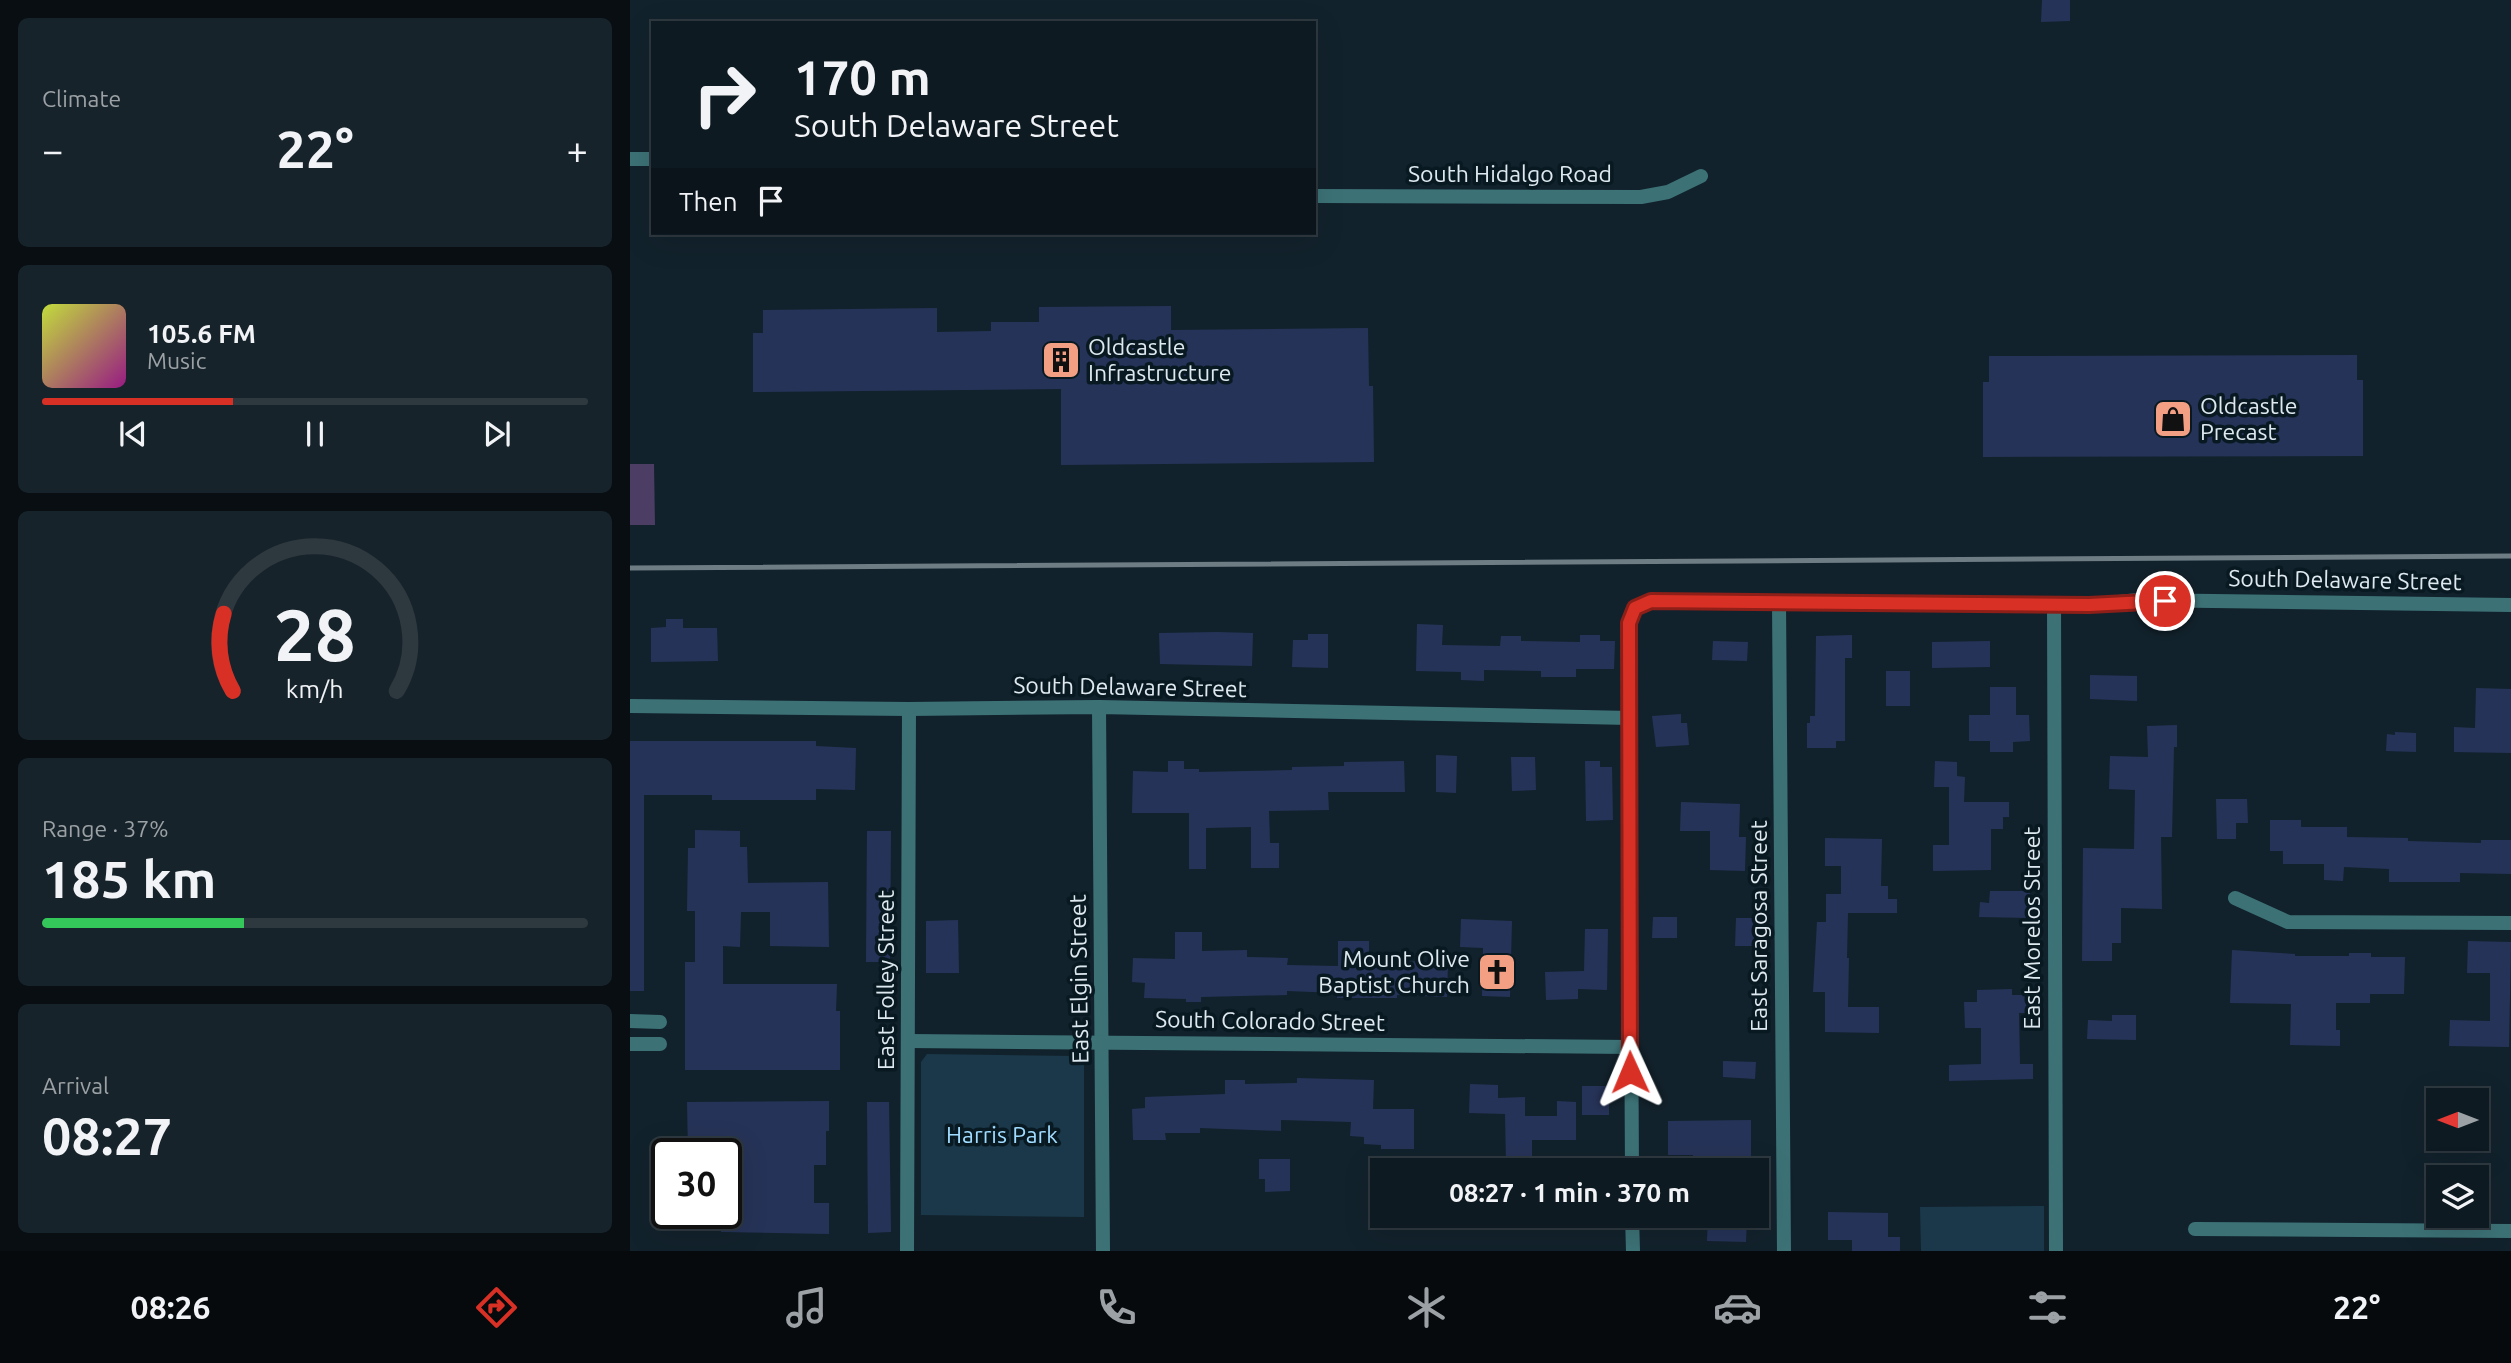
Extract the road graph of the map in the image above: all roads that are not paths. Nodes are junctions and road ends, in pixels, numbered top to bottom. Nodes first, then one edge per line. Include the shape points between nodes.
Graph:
1 (630, 159) edge
2 (651, 159) edge
3 (1701, 176) dead end
4 (1316, 196) edge
5 (1779, 601) junction
6 (2054, 604) junction
7 (2511, 605) edge
8 (630, 706) edge
9 (1099, 708) junction
10 (909, 709) junction
11 (1630, 718) junction
12 (2235, 898) dead end
13 (2511, 923) edge
14 (630, 1021) edge
15 (660, 1022) dead end
16 (909, 1041) junction
17 (1103, 1042) junction
18 (630, 1044) edge
19 (660, 1044) dead end
20 (1630, 1047) junction
21 (1632, 1158) edge
22 (1632, 1228) edge
23 (2196, 1229) dead end
24 (2511, 1231) edge
25 (907, 1251) edge
26 (1103, 1251) edge
27 (1633, 1251) edge
28 (1784, 1251) edge
29 (2056, 1251) edge

1 - 2 street
3 - 4 street, South Hidalgo Road via 1668,192 1641,197
5 - 6 street, South Delaware Street
5 - 11 street, South Delaware Street via 1651,601 1635,608 1629,623
5 - 28 street, East Saragosa Street
6 - 7 street, South Delaware Street via 2138,600
6 - 29 street, East Morelos Street
8 - 10 street, South Delaware Street
9 - 10 street, South Delaware Street
9 - 11 street, South Delaware Street
9 - 17 street, East Elgin Street
10 - 16 street, East Folley Street
11 - 20 street
12 - 13 street via 2288,922
14 - 15 street
16 - 17 street, South Colorado Street
16 - 25 street, East Folley Street
17 - 20 street, South Colorado Street
17 - 26 street, East Elgin Street
18 - 19 street
20 - 21 street
22 - 27 street
23 - 24 street

